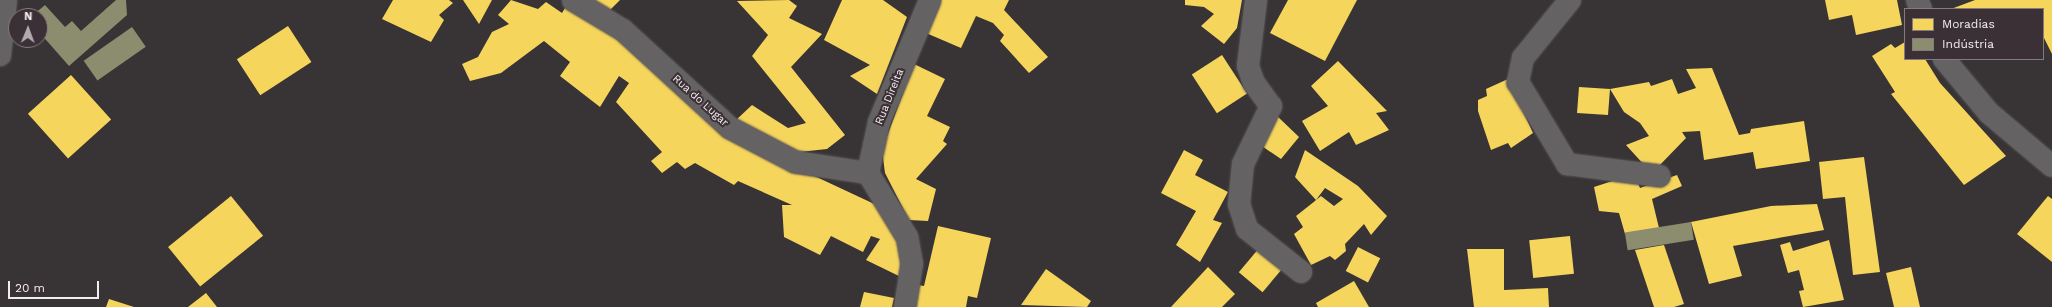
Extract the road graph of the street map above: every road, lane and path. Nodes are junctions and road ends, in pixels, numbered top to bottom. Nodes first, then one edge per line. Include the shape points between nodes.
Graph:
1 (6, 0) edge
2 (573, 0) edge
3 (930, 0) edge
4 (1256, 0) edge
5 (1570, 0) edge
6 (0, 55) edge
7 (1945, 60) edge
8 (2052, 166) edge
9 (868, 173) junction
10 (1659, 176) dead end
11 (1301, 272) dead end
12 (905, 307) edge

1 - 6 street
2 - 9 street, Rua do Lugar via 623,30 730,128 795,162
3 - 9 street, Rua Direita via 879,122
4 - 11 street via 1248,66 1254,83 1271,106 1244,164 1238,204 1247,230
5 - 10 street via 1523,58 1518,82 1567,164
7 - 8 street via 1989,113
9 - 12 street via 907,237 912,264

